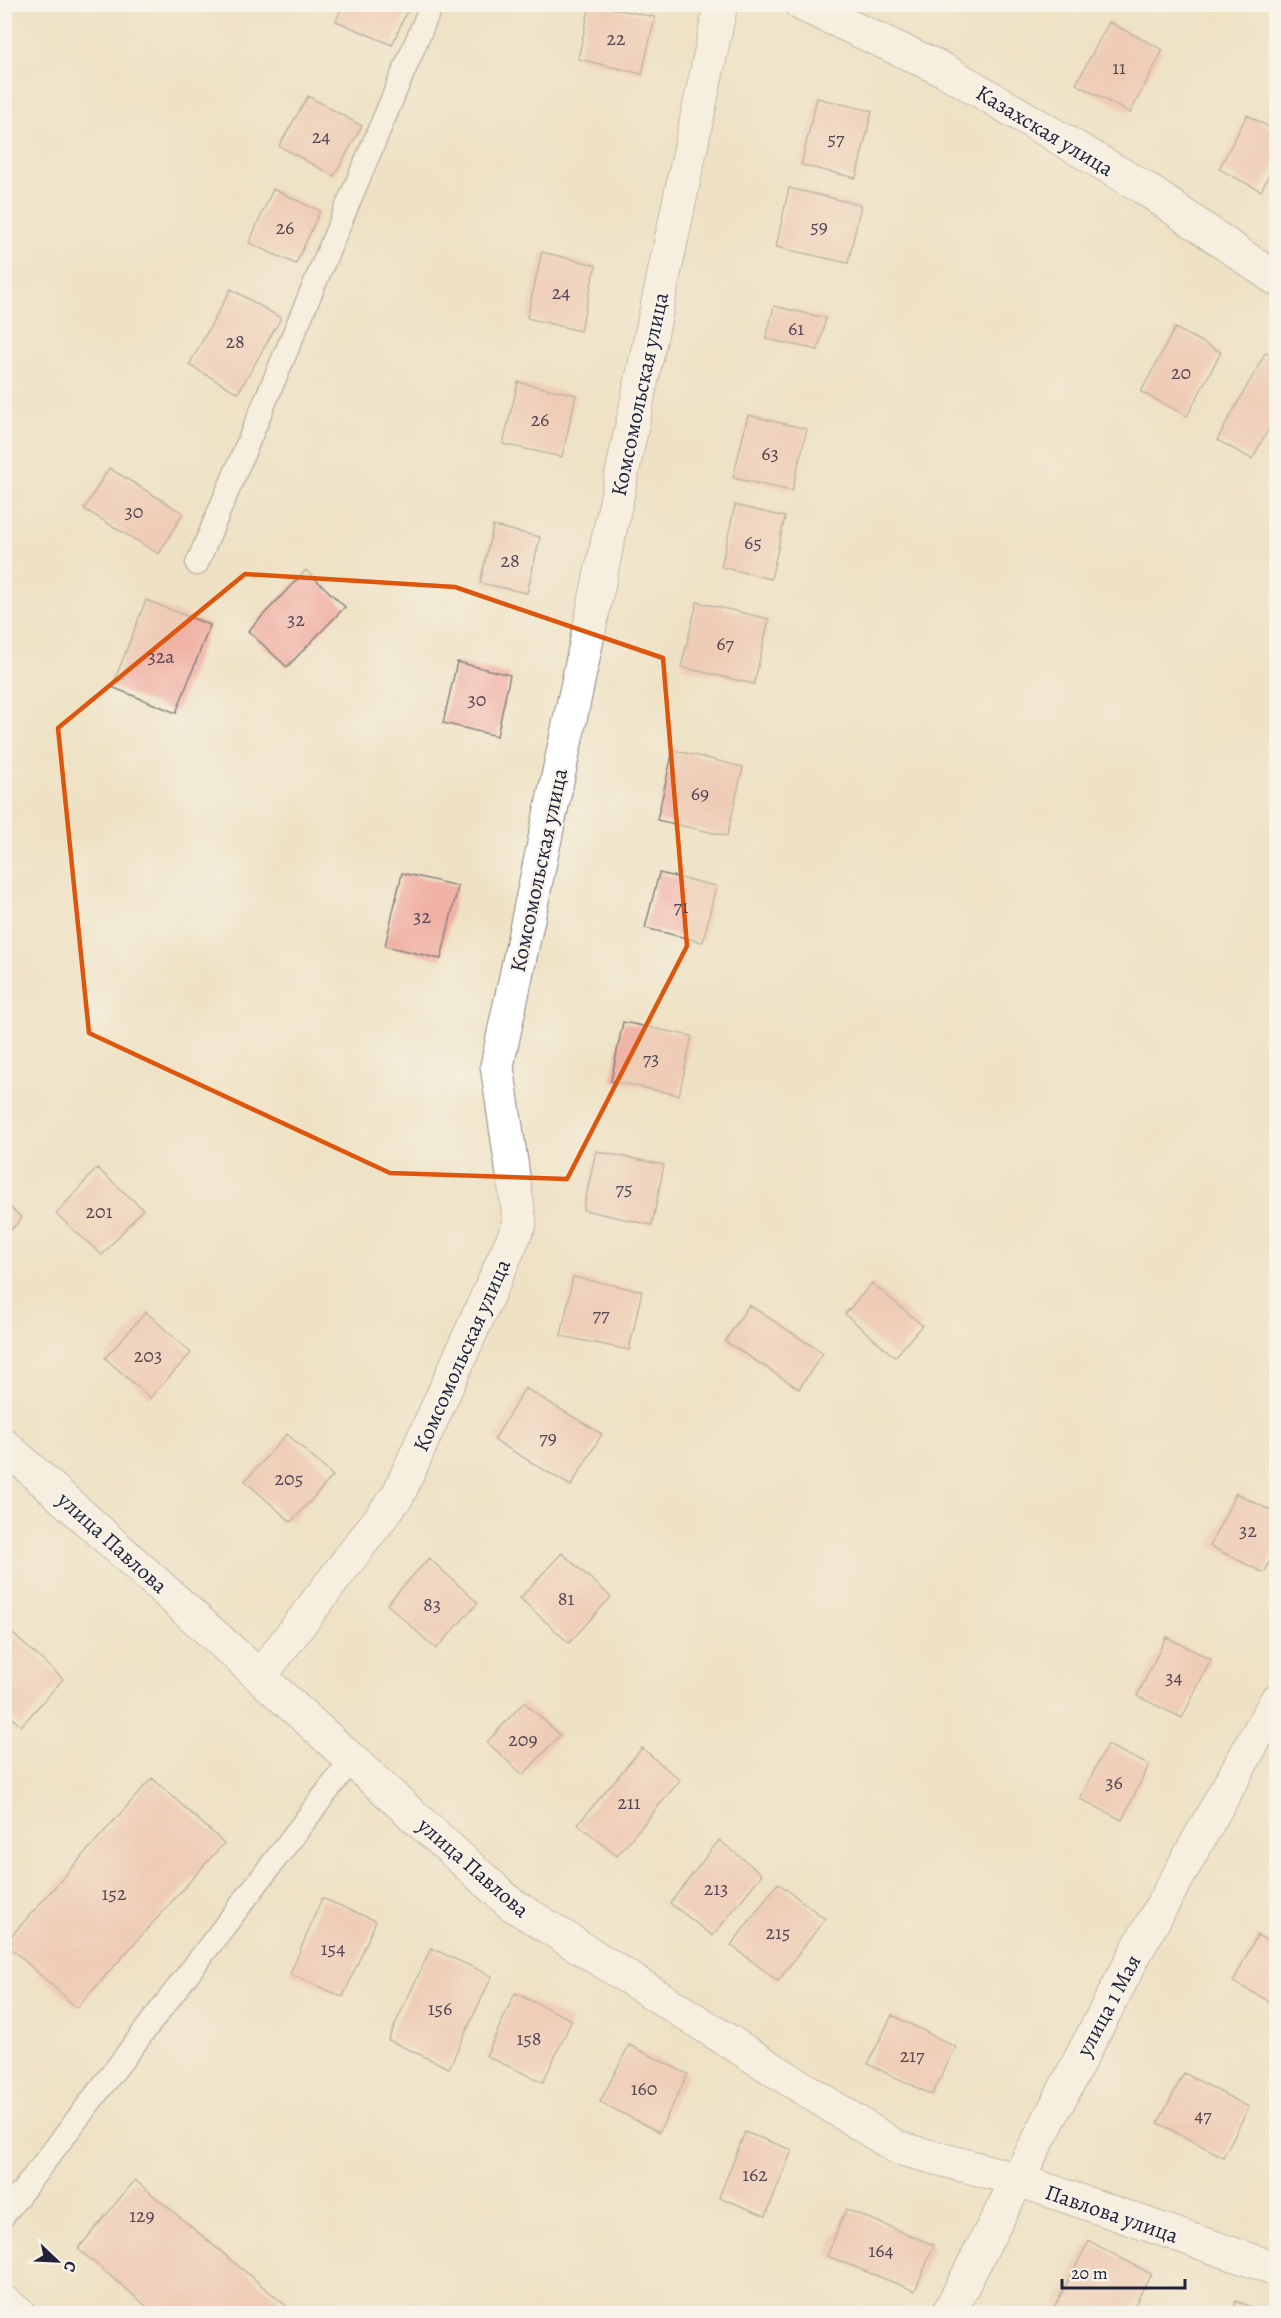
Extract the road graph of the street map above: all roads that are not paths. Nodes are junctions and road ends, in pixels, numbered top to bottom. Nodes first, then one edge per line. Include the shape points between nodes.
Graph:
1 (432, 4) edge
2 (721, 4) edge
3 (801, 4) edge
4 (1276, 279) edge
5 (197, 564) dead end
6 (4, 1445) edge
7 (261, 1676) junction
8 (1276, 1701) edge
9 (352, 1760) junction
10 (1016, 2180) junction
11 (4, 2215) edge
12 (1276, 2269) edge
13 (4, 2302) edge
14 (19, 2313) edge
15 (948, 2313) edge

1 - 5 lane
2 - 7 street, Комсомольская улица via 497,1066 520,1223 398,1495
3 - 4 street, Казахская улица via 954,76 1146,189
6 - 7 street, улица Павлова
7 - 9 street, улица Павлова
8 - 10 street, улица 1 Мая via 1137,1950
9 - 10 street, улица Павлова via 510,1904 898,2148
9 - 11 lane
10 - 12 street, Павлова улица
10 - 15 street, улица 1 Мая
13 - 14 street

